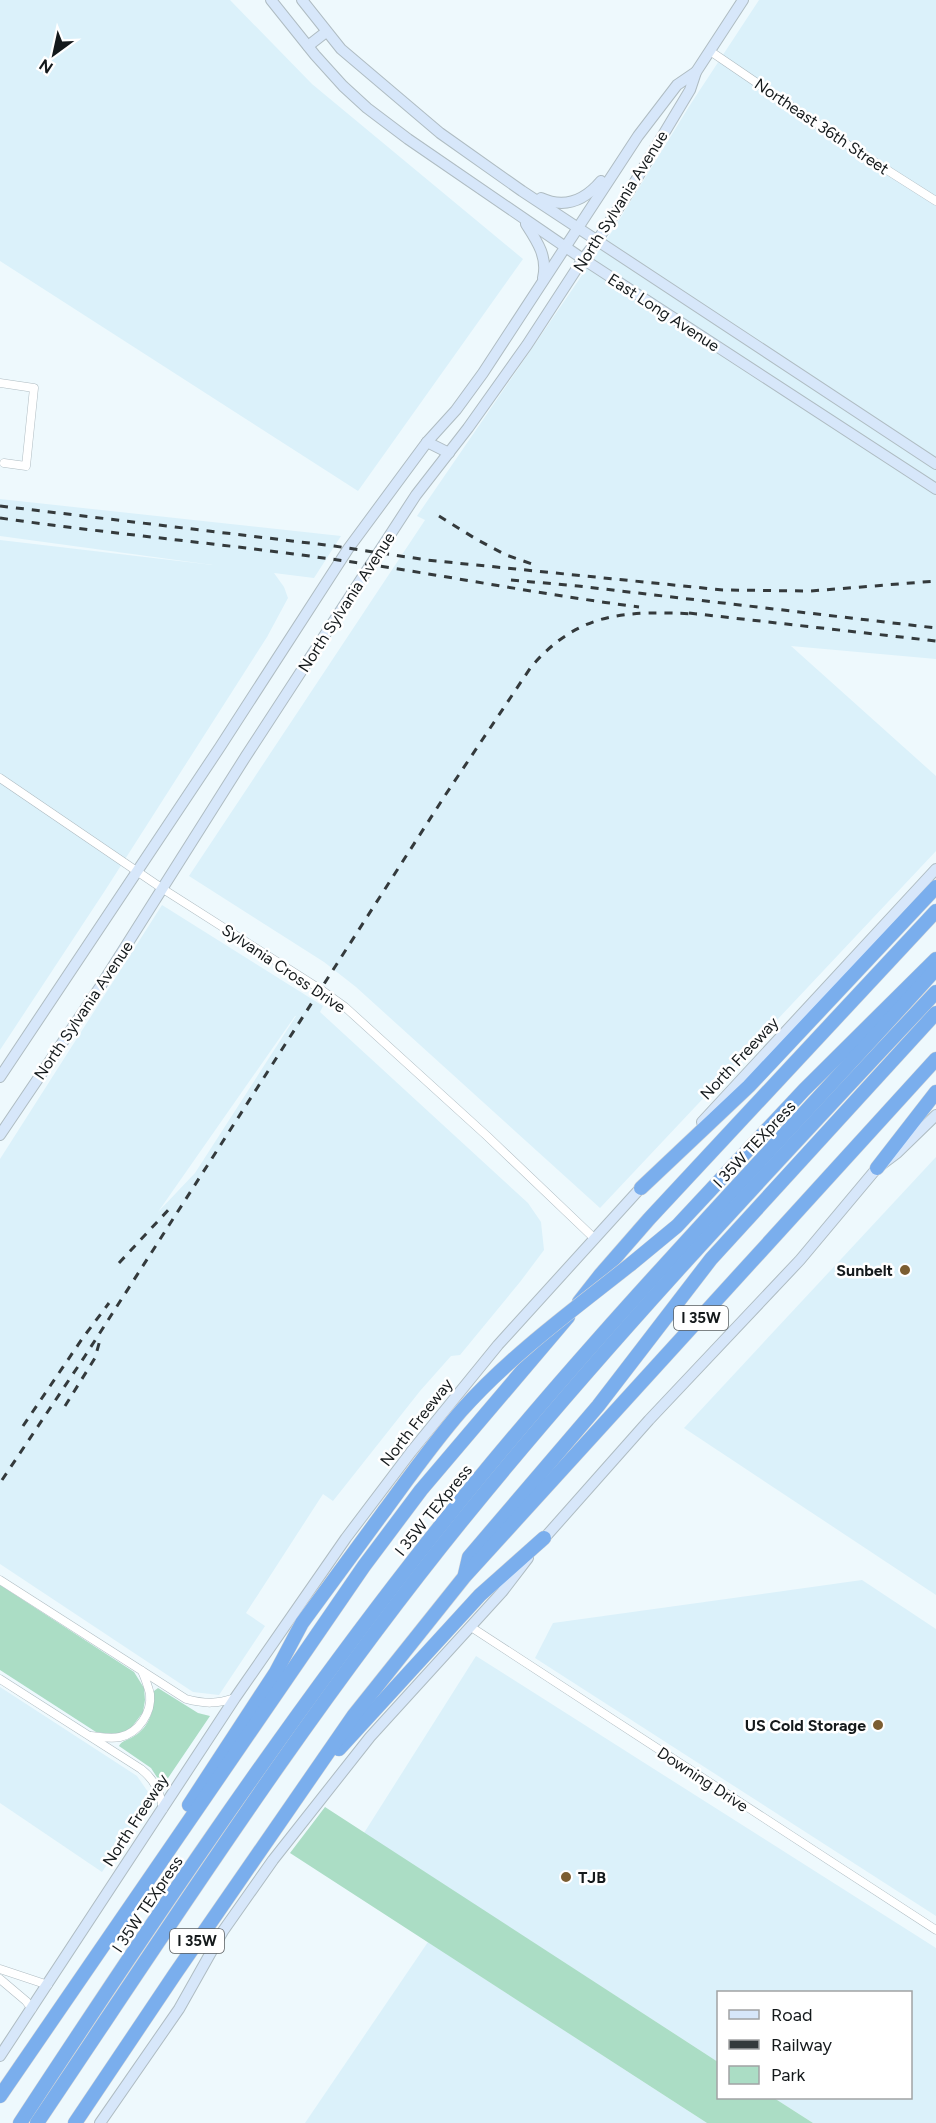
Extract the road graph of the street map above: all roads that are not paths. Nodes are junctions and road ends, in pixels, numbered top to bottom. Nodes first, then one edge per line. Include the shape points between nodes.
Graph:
1 (271, 0) edge
2 (302, 0) edge
3 (742, 0) edge
4 (326, 32) junction
5 (308, 46) junction
6 (710, 51) junction
7 (696, 72) junction
8 (635, 141) junction
9 (655, 147) junction
10 (522, 190) junction
11 (936, 201) edge
12 (523, 219) junction
13 (578, 227) junction
14 (597, 241) junction
15 (565, 247) junction
16 (583, 259) junction
17 (541, 286) junction
18 (0, 383) edge
19 (814, 384) junction
20 (802, 402) junction
21 (427, 442) junction
22 (449, 453) junction
23 (4, 463) dead end
24 (936, 464) edge
25 (936, 489) edge
26 (0, 778) edge
27 (136, 870) junction
28 (936, 870) edge
29 (936, 887) edge
30 (163, 889) junction
31 (936, 911) edge
32 (936, 959) edge
33 (936, 969) edge
34 (936, 992) edge
35 (936, 1013) edge
36 (936, 1059) edge
37 (0, 1077) edge
38 (936, 1092) edge
39 (936, 1115) edge
40 (0, 1135) edge
41 (877, 1168) junction
42 (641, 1188) junction
43 (595, 1239) junction
44 (544, 1538) junction
45 (465, 1576) junction
46 (0, 1580) edge
47 (471, 1627) junction
48 (142, 1671) junction
49 (0, 1679) edge
50 (235, 1698) junction
51 (87, 1735) junction
52 (322, 1761) junction
53 (163, 1809) junction
54 (167, 1854) junction
55 (936, 1930) edge
56 (0, 1969) edge
57 (0, 1979) edge
58 (48, 1984) junction
59 (32, 2009) junction
60 (0, 2056) edge
61 (0, 2096) edge
62 (20, 2123) edge
63 (37, 2123) edge
64 (75, 2123) edge
65 (100, 2123) edge

1 - 5 main road, East Long Avenue
2 - 4 main road, East Long Avenue
3 - 6 main road, North Sylvania Avenue
4 - 5 main road
4 - 10 main road, East Long Avenue via 351,59 440,133
5 - 12 main road, East Long Avenue via 367,108
6 - 7 main road, North Sylvania Avenue
6 - 11 street, Northeast 36th Street
7 - 8 main road, North Sylvania Avenue via 677,85
7 - 9 main road, North Sylvania Avenue via 690,90
8 - 9 main road
8 - 10 main road via 582,199 558,203
8 - 13 main road, North Sylvania Avenue
9 - 14 main road, North Sylvania Avenue
10 - 13 main road, East Long Avenue
12 - 15 main road, East Long Avenue
12 - 17 main road via 543,253
13 - 14 main road, East Long Avenue
13 - 15 main road, North Sylvania Avenue
14 - 16 main road, North Sylvania Avenue
14 - 19 main road, East Long Avenue
15 - 16 main road, East Long Avenue
15 - 17 main road, North Sylvania Avenue
16 - 20 main road, East Long Avenue
16 - 22 main road, North Sylvania Avenue
17 - 21 main road, North Sylvania Avenue via 477,382
18 - 23 street via 34,388 26,466
19 - 20 main road
19 - 24 main road, East Long Avenue
20 - 25 main road, East Long Avenue
21 - 22 main road
21 - 27 main road, North Sylvania Avenue via 348,549
22 - 30 main road, North Sylvania Avenue via 416,495 354,589
26 - 27 street, Sylvania Cross Drive
27 - 30 street, Sylvania Cross Drive
27 - 37 main road, North Sylvania Avenue
28 - 42 main road, North Freeway
29 - 42 highway via 749,1086
30 - 40 main road, North Sylvania Avenue
30 - 43 street, Sylvania Cross Drive via 345,1007
31 - 54 highway via 635,1234 421,1490 345,1593
32 - 54 highway, bridge via 804,1090 677,1226 526,1348 462,1410 302,1623 276,1672 164,1844
33 - 62 highway, I 35W TEXpress via 569,1371 416,1556 261,1764
34 - 63 highway, I 35W TEXpress via 589,1369 463,1520 321,1705
35 - 45 highway via 711,1259 598,1406 469,1557
36 - 45 highway, I 35W
38 - 41 highway
39 - 41 main road
41 - 44 main road via 800,1260
42 - 43 main road, North Freeway
43 - 50 main road, North Freeway via 498,1346 411,1452
44 - 47 main road
44 - 52 highway via 480,1595 339,1749
45 - 52 highway, I 35W
46 - 48 street
47 - 55 street, Downing Drive
47 - 65 main road via 370,1737 273,1860 223,1931 179,2009
48 - 50 street via 186,1699 218,1704
48 - 51 street via 150,1696 143,1722 121,1737
49 - 51 street
50 - 53 main road, North Freeway
51 - 53 street via 150,1776
52 - 64 highway, I 35W
53 - 58 main road, North Freeway
54 - 61 highway
56 - 58 street
57 - 59 street
58 - 59 main road, North Freeway
59 - 60 main road, North Freeway

